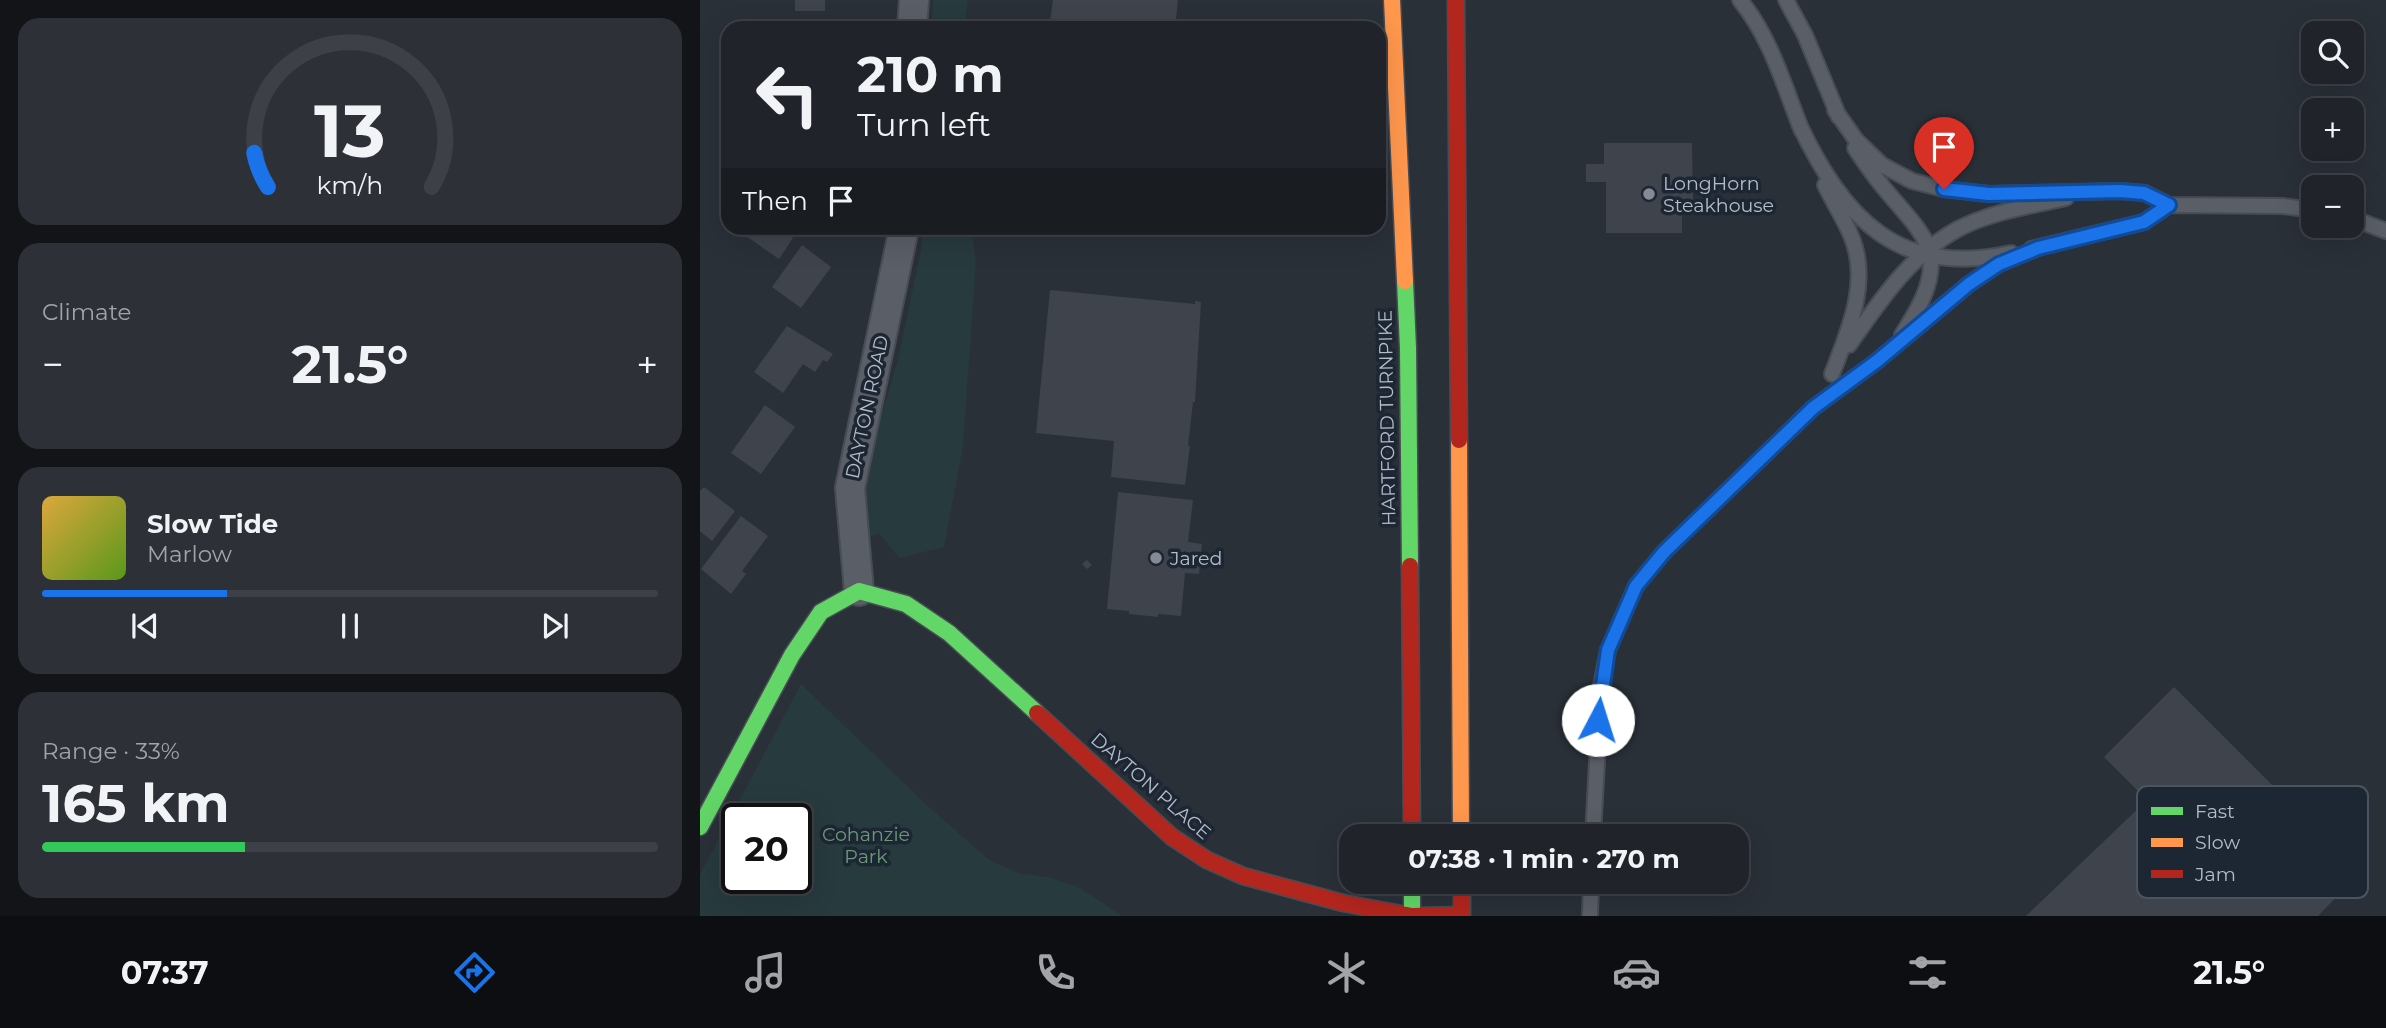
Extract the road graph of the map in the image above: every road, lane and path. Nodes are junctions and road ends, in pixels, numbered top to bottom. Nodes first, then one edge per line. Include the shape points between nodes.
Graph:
1 (914, 0) edge
2 (1392, 0) edge
3 (1456, 0) edge
4 (1740, 0) edge
5 (1786, 0) edge
6 (912, 21) edge
7 (1835, 110) junction
8 (1799, 124) junction
9 (2120, 191) junction
10 (2169, 205) junction
11 (2301, 208) edge
12 (2364, 223) edge
13 (2386, 231) edge
14 (903, 235) edge
15 (2038, 248) junction
16 (1927, 253) junction
17 (1877, 361) junction
18 (1832, 374) junction
19 (1813, 408) junction
20 (859, 591) junction
21 (1412, 824) edge
22 (1461, 824) edge
23 (1594, 824) edge
24 (700, 827) edge
25 (1412, 894) edge
26 (1462, 894) edge
27 (1591, 894) edge
28 (1412, 916) edge
29 (1462, 916) edge
30 (1590, 916) edge

1 - 6 street
2 - 21 main road, HARTFORD TURNPIKE via 1408,348
3 - 22 main road
4 - 8 lane via 1771,50
5 - 7 lane
7 - 9 lane via 1856,140 1882,165 1912,181 1989,194
7 - 16 lane via 1855,148 1909,217
8 - 16 lane via 1814,156 1859,219 1887,239
8 - 18 lane via 1853,239 1858,270 1857,303
9 - 10 lane via 2144,193
9 - 16 lane via 2084,194 1994,215 1959,229
10 - 11 lane
10 - 15 lane via 2144,222
12 - 13 lane
14 - 20 street, DAYTON ROAD via 850,488
15 - 16 lane via 1997,257
15 - 17 lane via 1999,264 1969,284
16 - 17 lane via 1928,284 1917,310 1901,337
16 - 18 lane via 1885,293
17 - 19 lane
18 - 19 lane
19 - 23 lane via 1664,552 1636,586 1608,650 1601,686
20 - 24 main road via 821,612 792,655
20 - 28 main road, DAYTON PLACE via 906,604 949,633 1172,836 1207,860 1243,876
25 - 28 main road
26 - 29 main road
27 - 30 lane
28 - 29 main road, DAYTON PLACE

